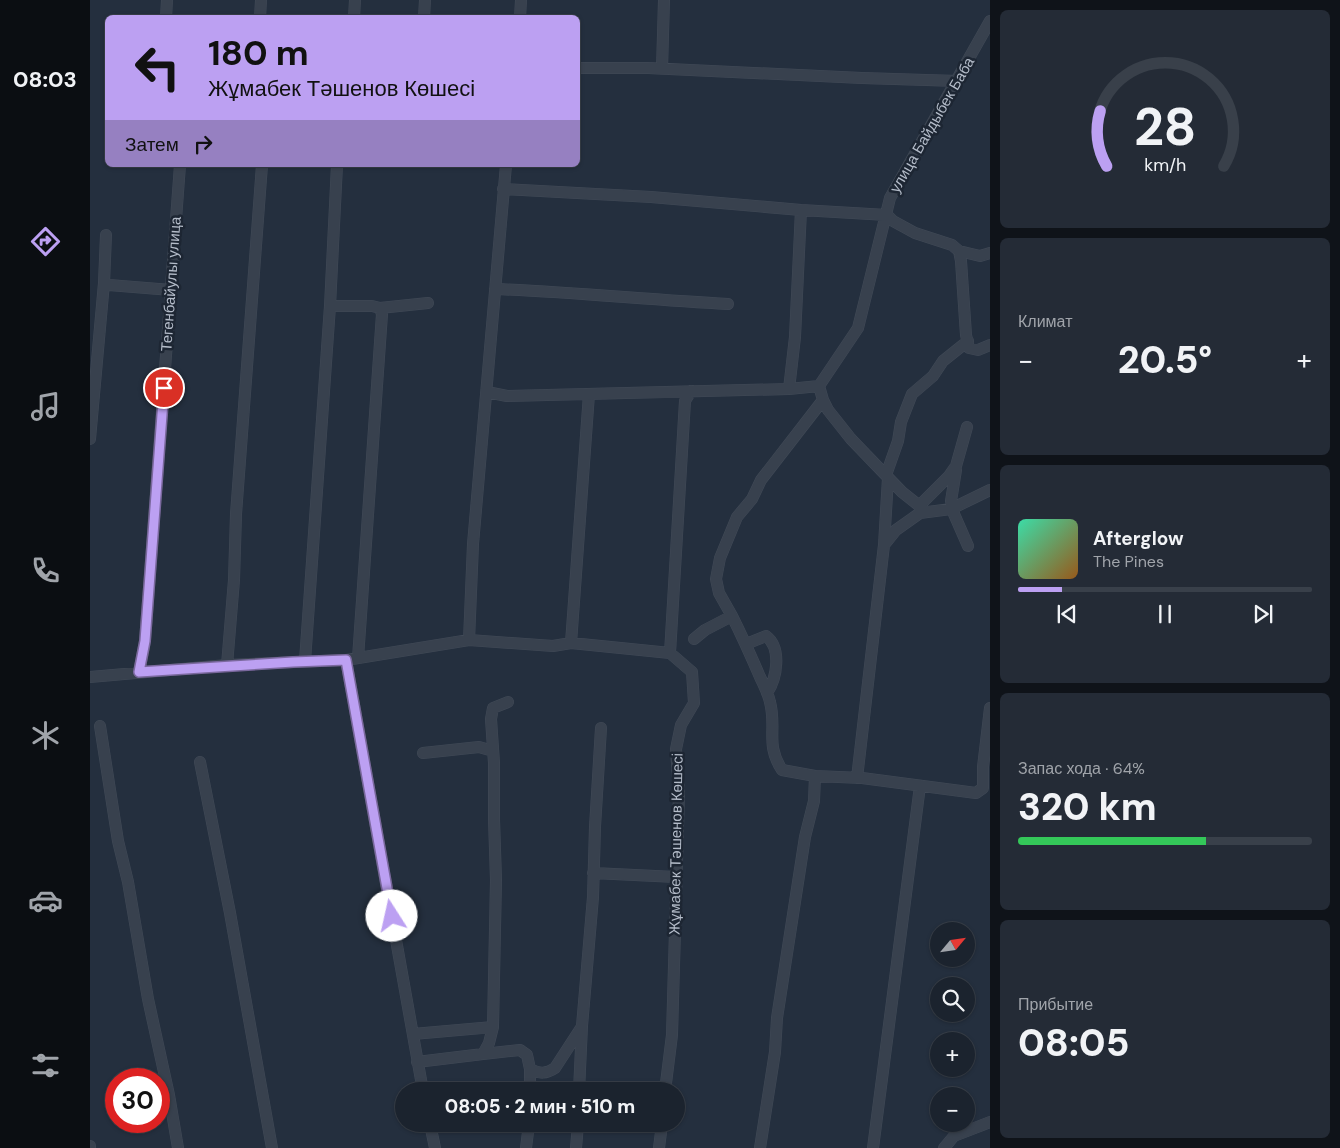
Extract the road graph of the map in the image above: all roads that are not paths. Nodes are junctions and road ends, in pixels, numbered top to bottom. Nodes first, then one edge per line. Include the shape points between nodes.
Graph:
1 (167, 0) edge
2 (261, 0) edge
3 (355, 0) edge
4 (425, 0) edge
5 (521, 0) edge
6 (664, 0) edge
7 (166, 15) edge
8 (260, 15) edge
9 (354, 15) edge
10 (424, 15) edge
11 (520, 15) edge
12 (989, 23) edge
13 (580, 68) edge
14 (662, 69) junction
15 (958, 81) junction
16 (180, 167) edge
17 (262, 167) edge
18 (338, 167) edge
19 (506, 167) edge
20 (503, 188) junction
21 (801, 210) junction
22 (887, 215) junction
23 (106, 235) dead end
24 (959, 251) junction
25 (990, 253) edge
26 (104, 283) junction
27 (495, 289) junction
28 (171, 290) junction
29 (428, 303) dead end
30 (728, 304) dead end
31 (330, 306) junction
32 (380, 308) junction
33 (968, 341) junction
34 (990, 345) edge
35 (92, 385) edge
36 (819, 386) junction
37 (789, 389) junction
38 (691, 391) junction
39 (487, 392) junction
40 (589, 394) junction
41 (823, 400) junction
42 (967, 427) dead end
43 (90, 439) edge
44 (956, 466) junction
45 (887, 477) junction
46 (990, 490) edge
47 (953, 508) junction
48 (923, 509) junction
49 (884, 545) junction
50 (968, 546) dead end
51 (732, 616) junction
52 (469, 640) junction
53 (694, 640) dead end
54 (571, 643) junction
55 (746, 644) junction
56 (670, 654) junction
57 (358, 658) junction
58 (346, 660) junction
59 (305, 661) junction
60 (227, 666) junction
61 (139, 672) junction
62 (90, 677) edge
63 (767, 693) junction
64 (508, 702) dead end
65 (990, 708) edge
66 (100, 726) dead end
67 (602, 728) dead end
68 (494, 752) junction
69 (423, 753) dead end
70 (200, 762) dead end
71 (815, 776) junction
72 (857, 778) junction
73 (920, 786) junction
74 (593, 873) junction
75 (676, 877) junction
76 (582, 1026) junction
77 (493, 1027) junction
78 (413, 1034) junction
79 (483, 1054) junction
80 (417, 1062) junction
81 (530, 1068) junction
82 (421, 1082) edge
83 (530, 1082) edge
84 (579, 1082) edge
85 (666, 1082) edge
86 (990, 1122) edge
87 (432, 1132) edge
88 (528, 1132) edge
89 (577, 1132) edge
90 (661, 1132) edge
91 (178, 1148) edge
92 (272, 1148) edge
93 (435, 1148) edge
94 (526, 1148) edge
95 (576, 1148) edge
96 (659, 1148) edge
97 (760, 1148) edge
98 (873, 1148) edge
99 (944, 1148) edge

1 - 7 street
2 - 8 street
3 - 9 street
4 - 10 street
5 - 11 street
6 - 14 street
12 - 15 street, улица Байдыбек Баба
13 - 14 street
14 - 15 street
15 - 22 street, улица Байдыбек Баба via 890,198
16 - 28 street, Тегенбайулы улица
17 - 60 street
18 - 31 street
19 - 20 street
20 - 21 street
20 - 27 street
21 - 22 street
21 - 37 street
22 - 24 street via 915,233 952,245
22 - 36 street, улица Байдыбек Баба via 858,328
23 - 26 street
24 - 25 street via 980,256
24 - 33 street
26 - 28 street
26 - 35 street
27 - 30 street
27 - 39 street
28 - 61 street, Тегенбайулы улица via 145,641
29 - 32 street
31 - 32 street
31 - 59 street
32 - 57 street
33 - 34 street via 969,348 978,350
33 - 45 street via 943,361 933,376 912,394 900,422
35 - 43 street
36 - 37 street
36 - 41 street
37 - 38 street
38 - 40 street
38 - 56 street via 685,401
39 - 40 street via 507,396
39 - 52 street via 473,544
40 - 54 street
41 - 45 street via 850,439
41 - 51 street via 737,516 720,558 716,579 719,593
42 - 44 street
44 - 47 street
44 - 48 street
45 - 48 street
45 - 49 street
46 - 47 street
47 - 48 street
47 - 50 street
48 - 49 street via 896,530
49 - 72 street
51 - 53 street via 705,630
51 - 55 street
52 - 54 street via 553,646
52 - 57 street
54 - 56 street
55 - 63 street
55 - 63 street via 766,636 774,647 775,675
56 - 75 street, Жұмабек Тәшенов Көшесі via 692,672 694,703 681,725 676,750 679,794
57 - 58 street
58 - 59 street
58 - 78 street
59 - 60 street
60 - 61 street
61 - 62 street
63 - 71 street via 773,721 771,746 774,758 782,770
64 - 68 street via 493,708
65 - 73 street via 983,788 976,793
66 - 91 street via 118,841
67 - 74 street
68 - 69 street via 479,747
68 - 77 street
70 - 92 street
71 - 72 street
71 - 97 street via 814,801 804,836
72 - 73 street
73 - 98 street
74 - 75 street
74 - 76 street
75 - 85 street, Жұмабек Тәшенов Көшесі via 672,1035
76 - 81 street via 555,1068 541,1073
76 - 84 street
77 - 78 street
77 - 79 street
78 - 80 street
79 - 80 street
79 - 81 street via 520,1050 527,1055
80 - 82 street
81 - 83 street
86 - 99 street via 954,1136
87 - 93 street
88 - 94 street
89 - 95 street
90 - 96 street

